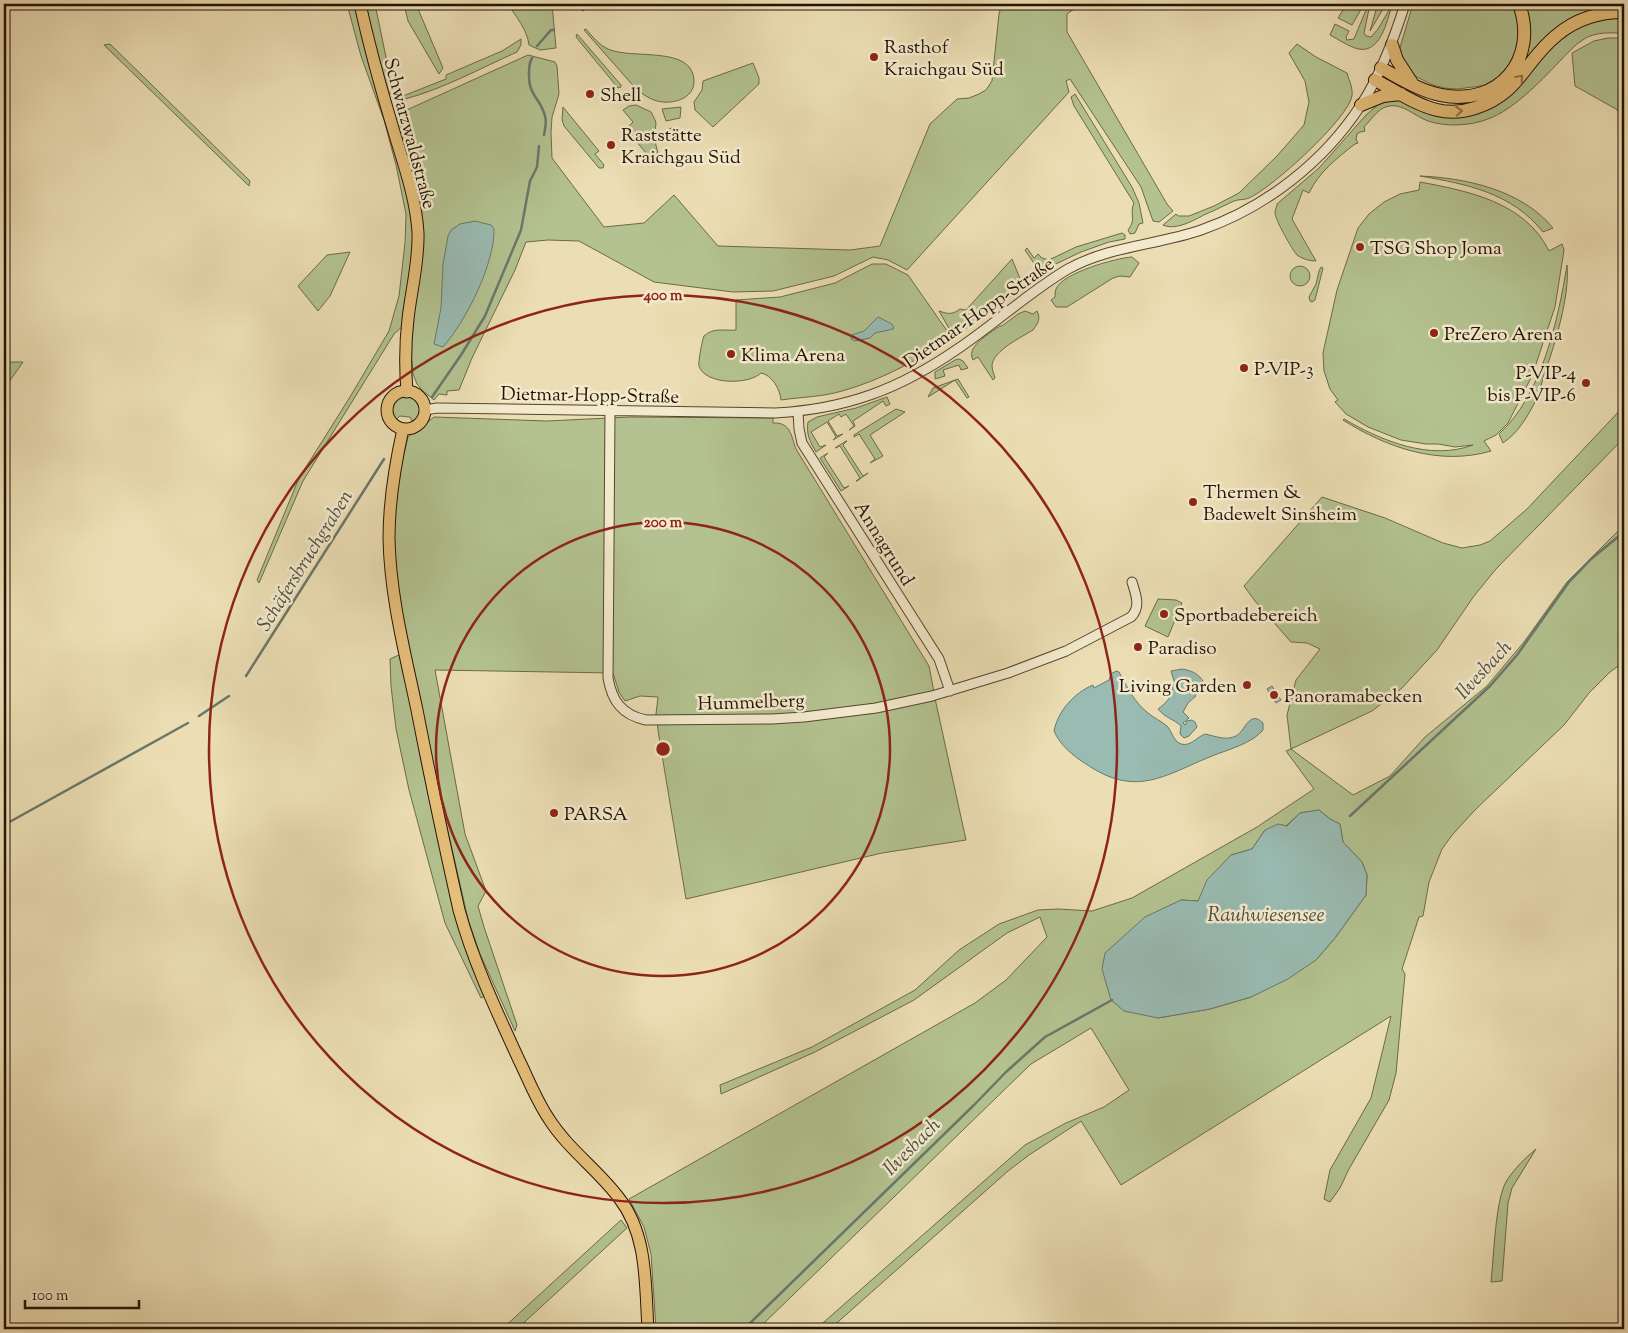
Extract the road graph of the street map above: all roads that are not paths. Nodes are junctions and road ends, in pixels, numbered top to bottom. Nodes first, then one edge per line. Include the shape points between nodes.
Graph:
1 (360, 4) edge
2 (1405, 4) edge
3 (1519, 4) edge
4 (1624, 12) edge
5 (1392, 46) junction
6 (1381, 68) junction
7 (1375, 80) junction
8 (1413, 85) junction
9 (1401, 94) junction
10 (1361, 105) junction
11 (407, 392) junction
12 (425, 410) junction
13 (610, 411) junction
14 (798, 412) junction
15 (403, 429) junction
16 (1132, 582) dead end
17 (950, 691) junction
18 (648, 1329) edge

1 - 11 main road, Schwarzwaldstraße via 416,218 417,257 405,353
2 - 5 street, Dietmar-Hopp-Straße
3 - 8 highway via 1525,38 1521,56 1502,82 1472,96 1456,97 1442,96
9 -> 4 highway via 1436,110 1452,112 1481,106 1508,90 1539,53 1572,24 1602,14
5 - 6 street, Dietmar-Hopp-Straße
5 - 8 highway
6 - 7 street, Dietmar-Hopp-Straße
6 - 8 highway
7 - 9 highway
7 - 10 street, Dietmar-Hopp-Straße
9 - 10 highway via 1383,96
10 - 14 street, Dietmar-Hopp-Straße via 1313,162 1256,205 1201,230 1085,261 1057,276 960,348 908,380 848,403
11 - 12 main road via 420,397
11 - 15 main road via 394,396 388,408 391,422
12 - 13 street, Dietmar-Hopp-Straße
12 - 15 main road via 419,425
13 - 14 street, Dietmar-Hopp-Straße
13 - 17 street, Hummelberg via 608,678 611,692 622,709 635,718 646,720 772,720 876,708
14 - 17 street, Annagrund via 802,443 939,659
15 - 18 main road via 392,488 390,562 436,808 464,929 514,1049 547,1116 562,1138 619,1198 633,1219 642,1251
16 - 17 street, Hummelberg via 1138,601 1131,617 1066,651

